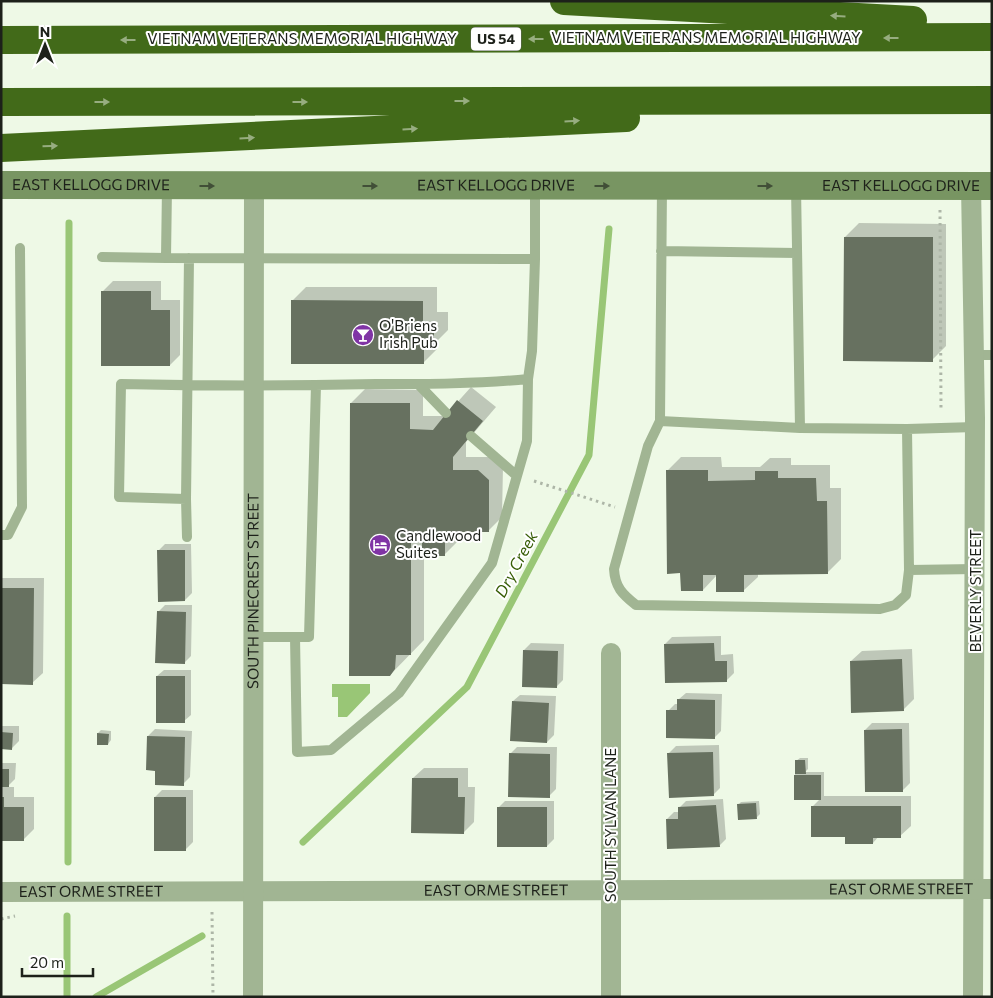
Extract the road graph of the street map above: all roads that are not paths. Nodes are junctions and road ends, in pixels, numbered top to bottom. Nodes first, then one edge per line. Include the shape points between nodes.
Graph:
1 (564, 1) edge
2 (992, 25) edge
3 (992, 38) edge
4 (1, 40) edge
5 (990, 100) edge
6 (1, 102) edge
7 (1, 148) edge
8 (1, 185) edge
9 (167, 186) junction
10 (254, 186) junction
11 (535, 186) junction
12 (662, 186) junction
13 (796, 186) junction
14 (981, 186) edge
15 (20, 248) dead end
16 (661, 252) junction
17 (797, 254) junction
18 (102, 257) dead end
19 (166, 258) junction
20 (189, 258) junction
21 (254, 258) junction
22 (535, 259) junction
23 (983, 355) edge
24 (528, 379) junction
25 (418, 384) junction
26 (188, 385) junction
27 (316, 385) junction
28 (254, 386) junction
29 (446, 413) dead end
30 (660, 420) junction
31 (976, 427) junction
32 (800, 428) junction
33 (907, 429) junction
34 (471, 436) dead end
35 (517, 476) junction
36 (186, 499) junction
37 (1, 535) edge
38 (187, 537) dead end
39 (976, 569) junction
40 (909, 570) junction
41 (254, 637) junction
42 (295, 637) junction
43 (611, 653) dead end
44 (611, 889) junction
45 (983, 889) edge
46 (254, 890) junction
47 (1, 892) edge
48 (254, 997) edge
49 (611, 997) edge
50 (973, 997) edge

2 -> 1 highway
3 -> 4 highway, VIETNAM VETERANS MEMORIAL HIGHWAY / US 54
6 -> 5 highway
7 -> 5 highway
8 - 9 main road, EAST KELLOGG DRIVE
9 -> 10 main road, EAST KELLOGG DRIVE
9 - 19 lane
10 -> 11 main road, EAST KELLOGG DRIVE
10 - 21 street, SOUTH PINECREST STREET
11 -> 12 main road, EAST KELLOGG DRIVE
11 - 22 lane
12 -> 13 main road, EAST KELLOGG DRIVE
12 - 16 lane
13 - 14 main road, EAST KELLOGG DRIVE
13 - 17 lane
14 - 23 street, BEVERLY STREET
15 - 37 lane via 22,507 8,535
16 - 17 lane
16 - 30 lane
17 - 32 lane
18 - 19 lane
19 - 20 lane
20 - 21 lane
20 - 26 lane
21 - 22 lane
21 - 28 street, SOUTH PINECREST STREET
22 - 24 lane
23 - 31 street, BEVERLY STREET
24 - 25 lane
24 - 35 lane via 527,441
25 - 27 lane
25 - 29 lane
26 - 28 lane
26 - 36 lane
26 - 36 lane via 121,384 119,497
27 - 28 lane
27 - 42 lane via 309,637
28 - 41 street, SOUTH PINECREST STREET
30 - 32 lane
30 - 40 lane via 648,446 614,569 615,583 622,595 636,605 880,609 895,606 906,595
31 - 33 lane
31 - 39 street, BEVERLY STREET
32 - 33 lane
33 - 40 lane
34 - 35 lane
35 - 42 lane via 492,563 400,693 331,750 297,752
36 - 38 lane
39 - 40 lane
39 - 45 street, BEVERLY STREET
41 - 42 lane
41 - 46 street, SOUTH PINECREST STREET
43 - 44 street, SOUTH SYLVAN LANE
44 - 45 street, EAST ORME STREET
44 - 46 street, EAST ORME STREET
44 - 49 street, SOUTH SYLVAN LANE
45 - 50 street, BEVERLY STREET
46 - 47 street, EAST ORME STREET via 218,893
46 - 48 street, SOUTH PINECREST STREET

